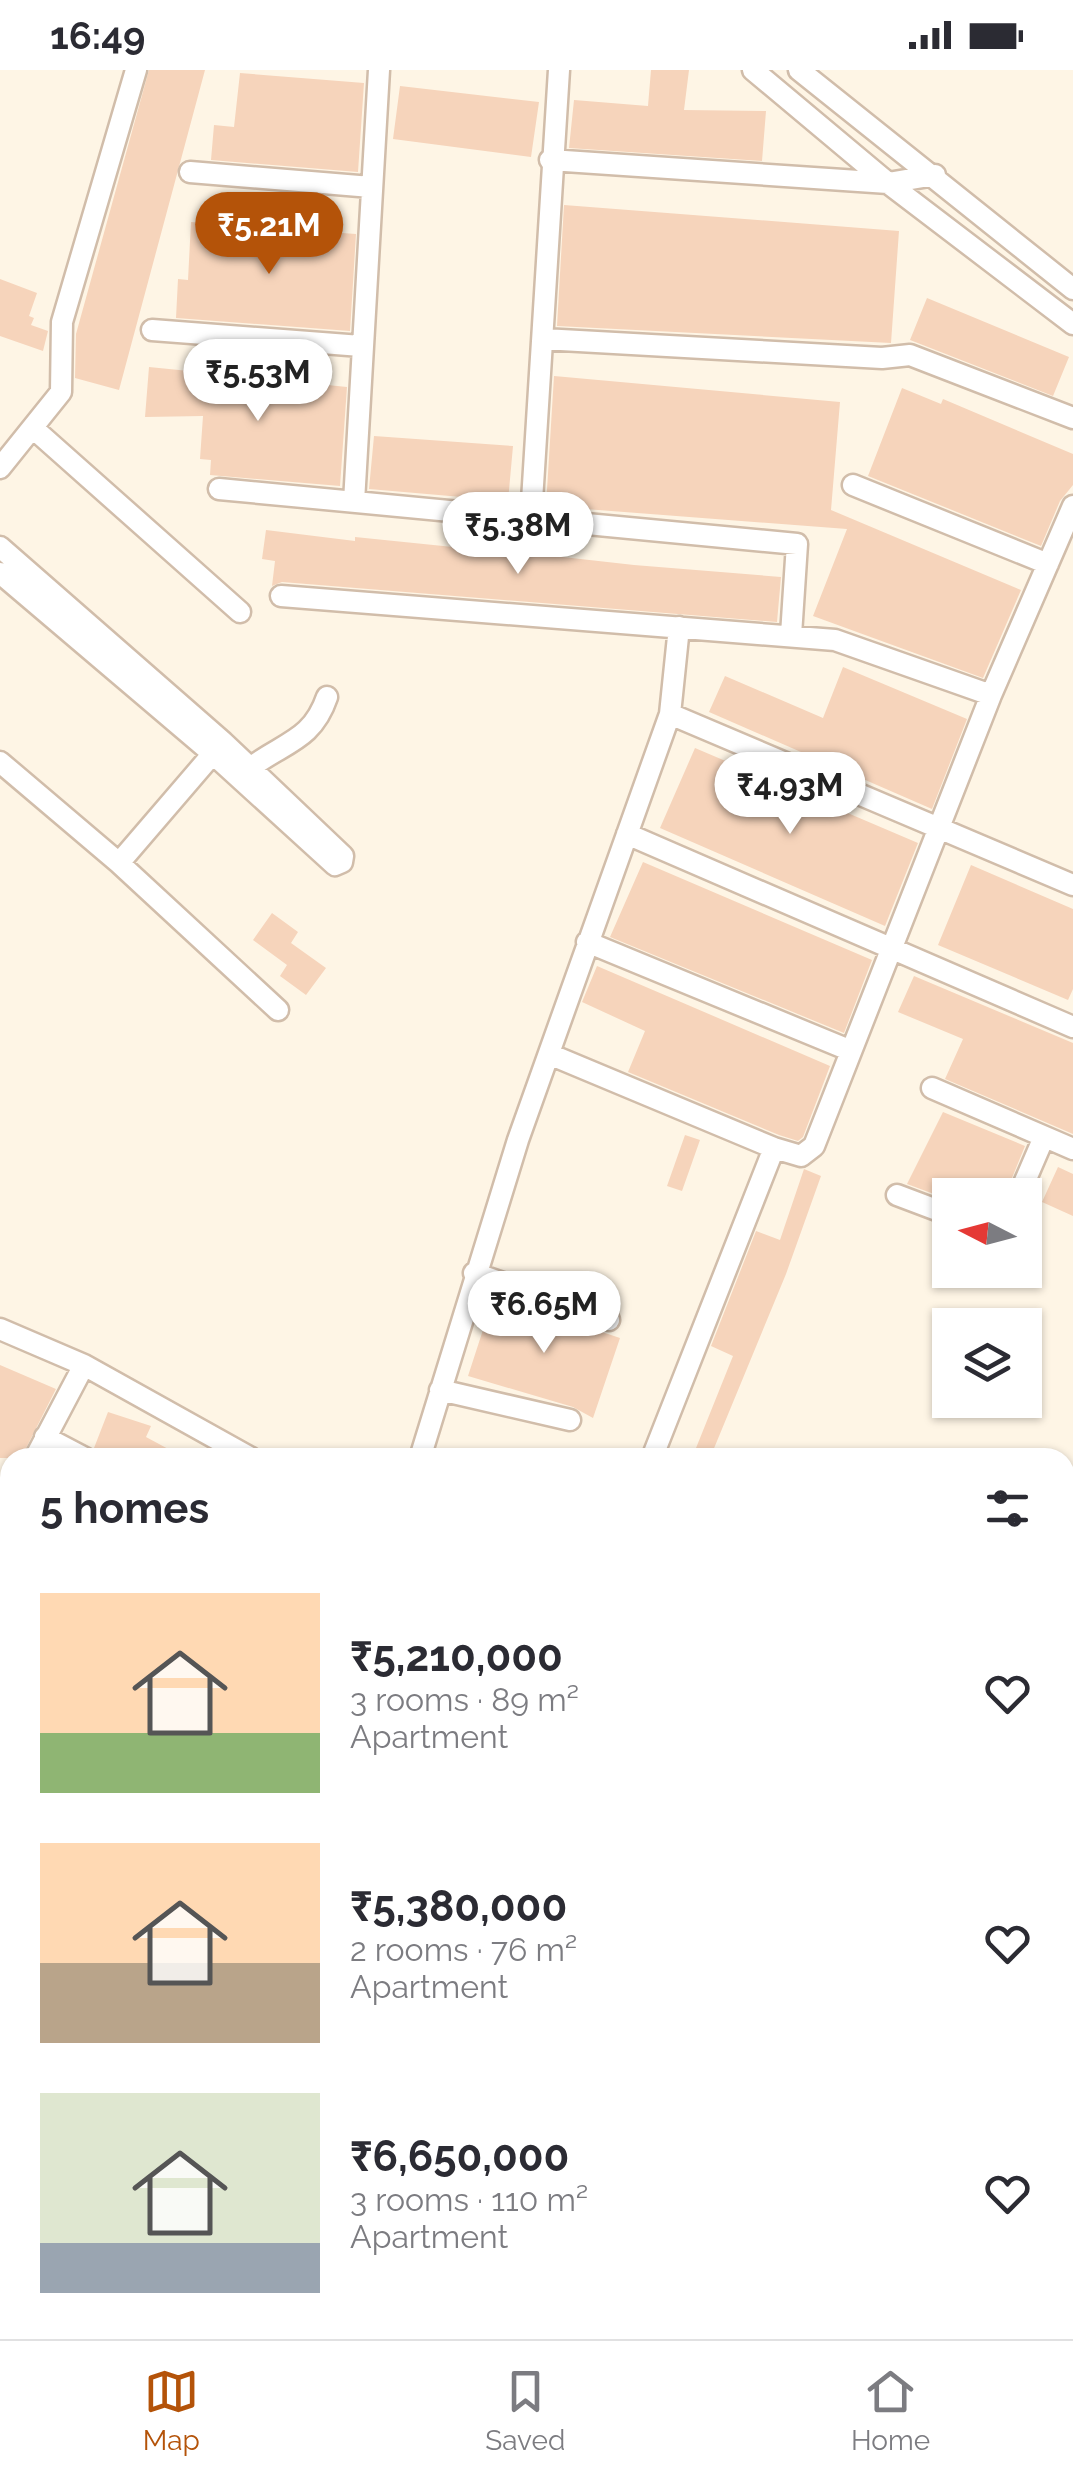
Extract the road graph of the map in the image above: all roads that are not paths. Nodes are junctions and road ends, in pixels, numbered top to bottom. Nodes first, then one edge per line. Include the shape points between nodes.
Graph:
1 (136, 70) edge
2 (378, 70) edge
3 (560, 70) edge
4 (753, 70) edge
5 (799, 70) edge
6 (550, 160) junction
7 (190, 172) dead end
8 (934, 175) junction
9 (888, 183) junction
10 (371, 187) junction
11 (1073, 288) edge
12 (1073, 324) edge
13 (152, 330) dead end
14 (543, 339) junction
15 (361, 346) junction
16 (1073, 418) edge
17 (34, 429) junction
18 (0, 468) edge
19 (853, 485) dead end
20 (220, 489) dead end
21 (354, 502) junction
22 (1073, 506) edge
23 (531, 516) junction
24 (0, 548) edge
25 (1048, 564) junction
26 (0, 573) edge
27 (281, 596) dead end
28 (240, 612) dead end
29 (679, 627) junction
30 (791, 635) junction
31 (990, 695) junction
32 (327, 697) dead end
33 (670, 714) junction
34 (218, 748) junction
35 (0, 762) edge
36 (250, 768) junction
37 (940, 830) junction
38 (628, 834) junction
39 (119, 863) junction
40 (1073, 885) edge
41 (587, 942) junction
42 (891, 948) junction
43 (278, 1010) dead end
44 (1073, 1027) edge
45 (849, 1050) junction
46 (550, 1054) junction
47 (932, 1088) dead end
48 (1044, 1137) junction
49 (774, 1148) junction
50 (1073, 1150) edge
51 (1026, 1178) edge
52 (896, 1195) dead end
53 (932, 1208) edge
54 (474, 1273) junction
55 (609, 1320) dead end
56 (3, 1336) edge
57 (84, 1366) junction
58 (440, 1390) junction
59 (570, 1420) dead end
60 (46, 1437) junction
61 (40, 1448) edge
62 (66, 1448) edge
63 (233, 1448) edge
64 (423, 1448) edge
65 (656, 1448) edge

1 - 17 street via 62,322 62,392
2 - 10 street
3 - 6 street
4 - 9 street
5 - 8 street
6 - 9 street
6 - 14 street
7 - 10 street
8 - 9 street
8 - 11 street
9 - 12 street
10 - 15 street
13 - 15 street
14 - 16 street via 910,355
14 - 23 street
15 - 21 street
17 - 18 street
17 - 28 street
19 - 25 street
20 - 21 street
21 - 23 street
22 - 25 street
23 - 30 street via 797,544
24 - 34 street
25 - 31 street
26 - 34 street
27 - 29 street
29 - 30 street
29 - 33 street
30 - 31 street via 835,640
31 - 37 street
32 - 36 street via 304,737
33 - 37 street
33 - 38 street
34 - 36 street
34 - 36 street via 336,865 342,862
34 - 39 street
35 - 39 street
37 - 40 street
37 - 42 street
38 - 41 street
38 - 42 street
39 - 43 street
41 - 45 street
41 - 46 street
42 - 44 street
42 - 45 street
45 - 49 street via 814,1146 801,1156
46 - 49 street
46 - 54 street
47 - 48 street
48 - 50 street
48 - 51 street
49 - 65 street
52 - 53 street
54 - 55 street
54 - 58 street
56 - 57 street
57 - 60 street
57 - 63 street
58 - 59 street
58 - 64 street
60 - 61 street
60 - 62 street

